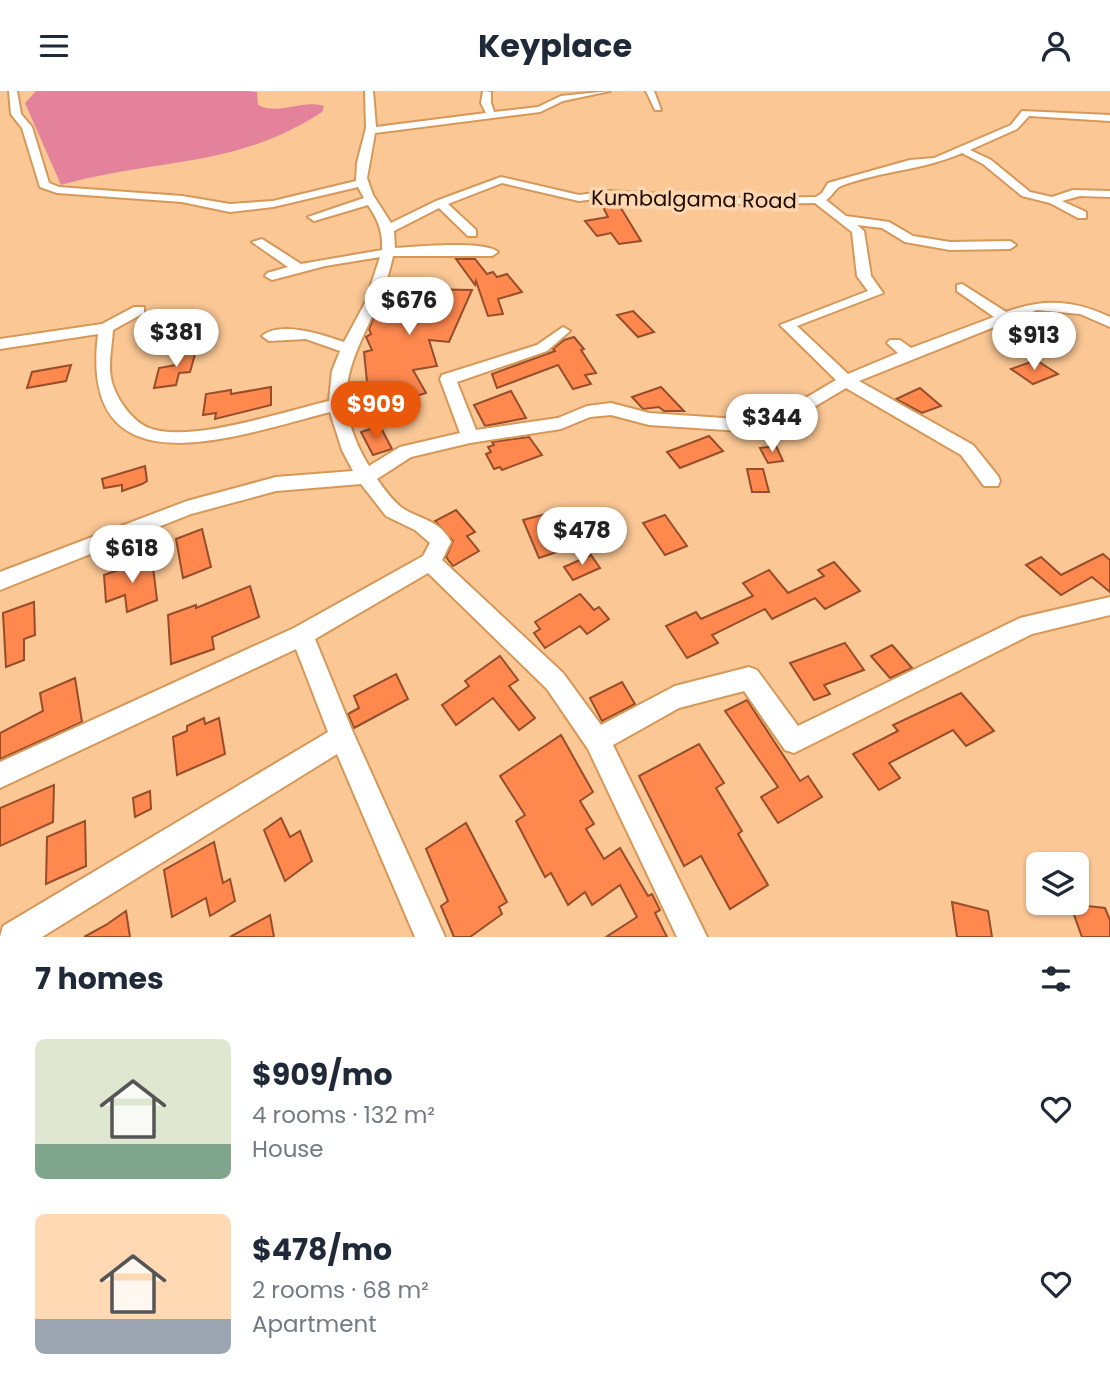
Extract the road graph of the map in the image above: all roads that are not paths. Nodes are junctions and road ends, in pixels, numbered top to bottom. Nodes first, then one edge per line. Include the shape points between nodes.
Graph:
1 (13, 91) edge
2 (369, 91) edge
3 (378, 91) edge
4 (606, 91) edge
5 (650, 91) edge
6 (487, 92) edge
7 (658, 108) dead end
8 (491, 115) junction
9 (1110, 118) edge
10 (371, 131) junction
11 (965, 151) junction
12 (366, 191) junction
13 (1110, 194) edge
14 (818, 200) junction
15 (1054, 201) junction
16 (440, 203) junction
17 (1082, 215) dead end
18 (314, 217) dead end
19 (842, 219) junction
20 (390, 228) junction
21 (472, 233) dead end
22 (257, 241) dead end
23 (1010, 245) dead end
24 (492, 252) dead end
25 (388, 254) junction
26 (298, 268) junction
27 (272, 276) dead end
28 (962, 288) dead end
29 (139, 310) dead end
30 (1005, 318) junction
31 (1110, 323) edge
32 (106, 328) junction
33 (563, 331) dead end
34 (269, 336) dead end
35 (895, 343) dead end
36 (0, 344) edge
37 (348, 349) junction
38 (909, 354) junction
39 (846, 381) junction
40 (335, 405) junction
41 (470, 436) junction
42 (365, 477) junction
43 (991, 481) dead end
44 (430, 562) junction
45 (0, 581) edge
46 (1110, 606) edge
47 (302, 635) junction
48 (342, 737) junction
49 (597, 740) junction
50 (0, 775) edge
51 (14, 937) edge
52 (430, 937) edge
53 (692, 937) edge

1 - 12 street via 16,114 27,127 44,185 57,190 132,193 230,208
2 - 3 street
2 - 10 street
4 - 8 street via 561,99 540,109
5 - 7 street
6 - 8 street
8 - 10 street
9 - 11 street, Kumbalgama Road via 1025,113 1014,127
10 - 12 street via 361,163
11 - 14 street, Kumbalgama Road via 832,185
11 - 15 street via 987,162 1026,194
12 - 18 street
12 - 20 street
13 - 15 street via 1060,195
14 - 16 street, Kumbalgama Road via 609,194 579,198 502,180
14 - 19 street
15 - 17 street
16 - 20 street, Kumbalgama Road
16 - 21 street
19 - 23 street via 885,225 909,239 950,246
19 - 39 street via 858,231 864,276 876,293 788,325
20 - 25 street
22 - 26 street
24 - 25 street
25 - 26 street
25 - 37 street via 376,293
26 - 27 street
28 - 30 street
29 - 32 street
30 - 31 street via 1036,306 1083,310
30 - 38 street
32 - 36 street
32 - 40 street via 103,384 128,422 141,432 167,440 203,436
33 - 41 street via 542,348 448,379
34 - 37 street via 307,334
35 - 38 street
37 - 40 street via 335,383
38 - 39 street
39 - 41 street via 769,427 649,419 611,409 587,412 561,423
39 - 43 street via 967,450
40 - 42 street via 343,435
41 - 42 street via 406,452
42 - 44 street via 395,513 425,525 441,542
42 - 45 street via 276,484 187,508
44 - 47 street
44 - 49 street via 555,681
46 - 49 street via 1028,625 794,741 750,678 675,698
47 - 48 street
47 - 50 street
48 - 51 street
48 - 52 street
49 - 53 street

